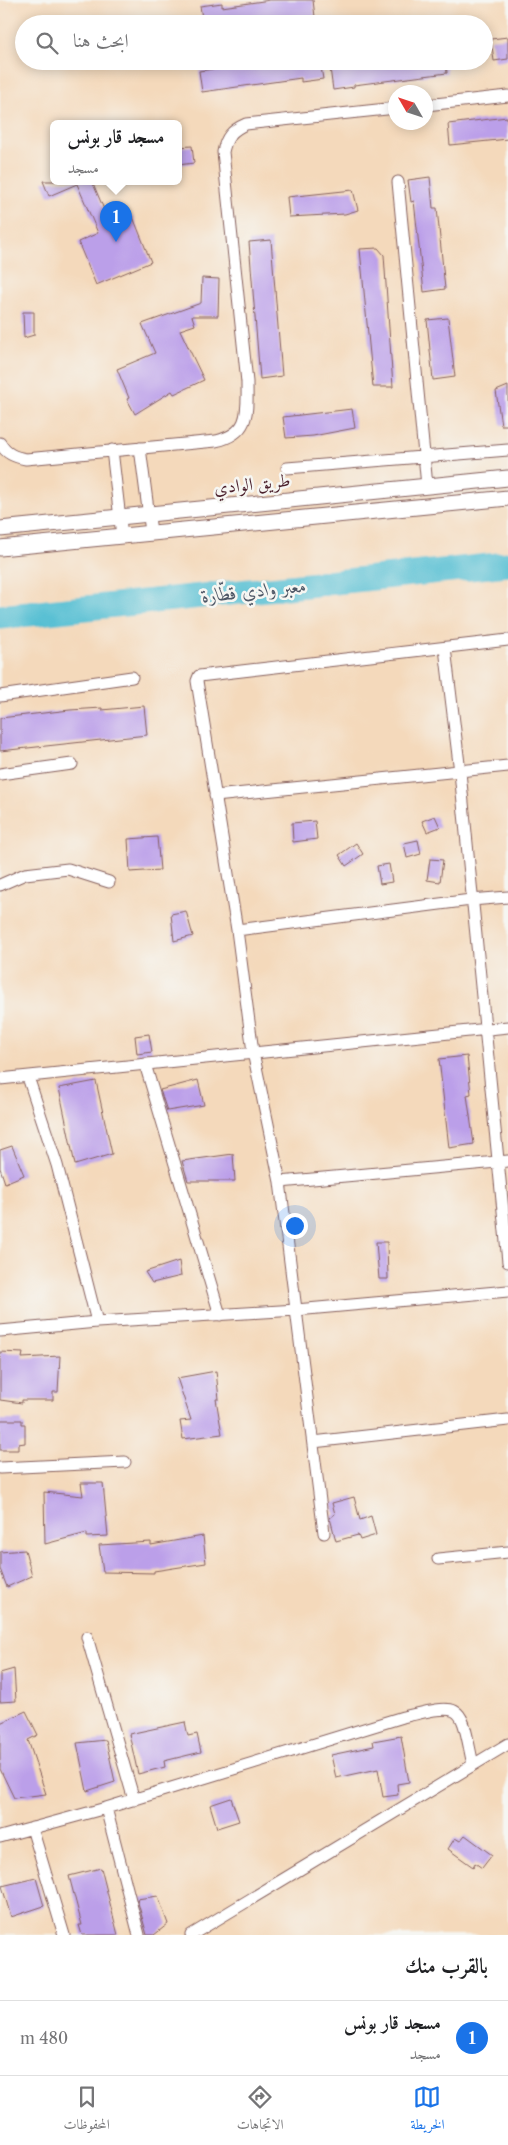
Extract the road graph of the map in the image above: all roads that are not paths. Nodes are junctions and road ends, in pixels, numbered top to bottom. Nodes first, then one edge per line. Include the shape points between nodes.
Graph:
1 (508, 96) edge
2 (433, 104) edge
3 (388, 109) edge
4 (398, 182) dead end
5 (0, 443) edge
6 (140, 448) junction
7 (112, 450) junction
8 (508, 450) edge
9 (424, 458) junction
10 (287, 468) dead end
11 (508, 478) edge
12 (427, 486) junction
13 (508, 498) edge
14 (149, 513) junction
15 (120, 516) junction
16 (0, 529) edge
17 (151, 532) junction
18 (122, 536) junction
19 (0, 548) edge
20 (508, 640) edge
21 (445, 648) junction
22 (132, 678) dead end
23 (0, 696) edge
24 (72, 764) dead end
25 (508, 766) edge
26 (460, 772) junction
27 (0, 774) edge
28 (215, 796) junction
29 (109, 882) dead end
30 (0, 885) edge
31 (508, 897) edge
32 (471, 900) junction
33 (237, 930) junction
34 (508, 1027) edge
35 (485, 1029) junction
36 (253, 1052) junction
37 (146, 1064) junction
38 (28, 1077) junction
39 (0, 1079) edge
40 (503, 1162) edge
41 (280, 1182) junction
42 (508, 1262) edge
43 (508, 1291) edge
44 (296, 1310) junction
45 (220, 1315) junction
46 (97, 1322) junction
47 (0, 1332) edge
48 (508, 1420) edge
49 (313, 1442) junction
50 (125, 1462) dead end
51 (0, 1468) edge
52 (324, 1533) dead end
53 (508, 1552) edge
54 (438, 1559) dead end
55 (87, 1637) dead end
56 (508, 1744) edge
57 (473, 1765) junction
58 (134, 1800) junction
59 (106, 1808) junction
60 (32, 1828) junction
61 (0, 1837) edge
62 (64, 1935) edge
63 (138, 1935) edge
64 (191, 1935) edge

1 - 2 street
3 - 6 street via 246,124 228,136 223,152 246,363 247,412 244,423 226,439
4 - 9 street
5 - 7 street via 15,457 26,459
6 - 7 street
6 - 14 street
7 - 15 street
8 - 9 street
9 - 10 street
9 - 12 street
11 - 12 main road, طريق الوادي
12 - 14 main road, طريق الوادي
13 - 17 main road
14 - 15 main road, طريق الوادي
14 - 17 street
15 - 16 main road, طريق الوادي
15 - 18 street
17 - 18 main road
18 - 19 main road
20 - 21 street
21 - 26 street
21 - 28 street via 200,676 197,681
22 - 23 street
24 - 27 street
25 - 26 street
26 - 28 street
26 - 32 street
28 - 33 street
29 - 30 street via 68,869 25,874
31 - 32 street
32 - 33 street
32 - 35 street
33 - 36 street
34 - 35 street
35 - 36 street
35 - 40 street
36 - 37 street
36 - 41 street
37 - 38 street
37 - 45 street
38 - 39 street
38 - 46 street via 57,1165
40 - 41 street
40 - 42 street
41 - 44 street
43 - 44 street
44 - 45 street
44 - 49 street
45 - 46 street
46 - 47 street
48 - 49 street
49 - 52 street
50 - 51 street
53 - 54 street
55 - 58 street
56 - 57 street
57 - 58 street via 463,1717 443,1707
57 - 64 street
58 - 59 street
59 - 60 street
59 - 63 street
60 - 61 street
60 - 62 street

